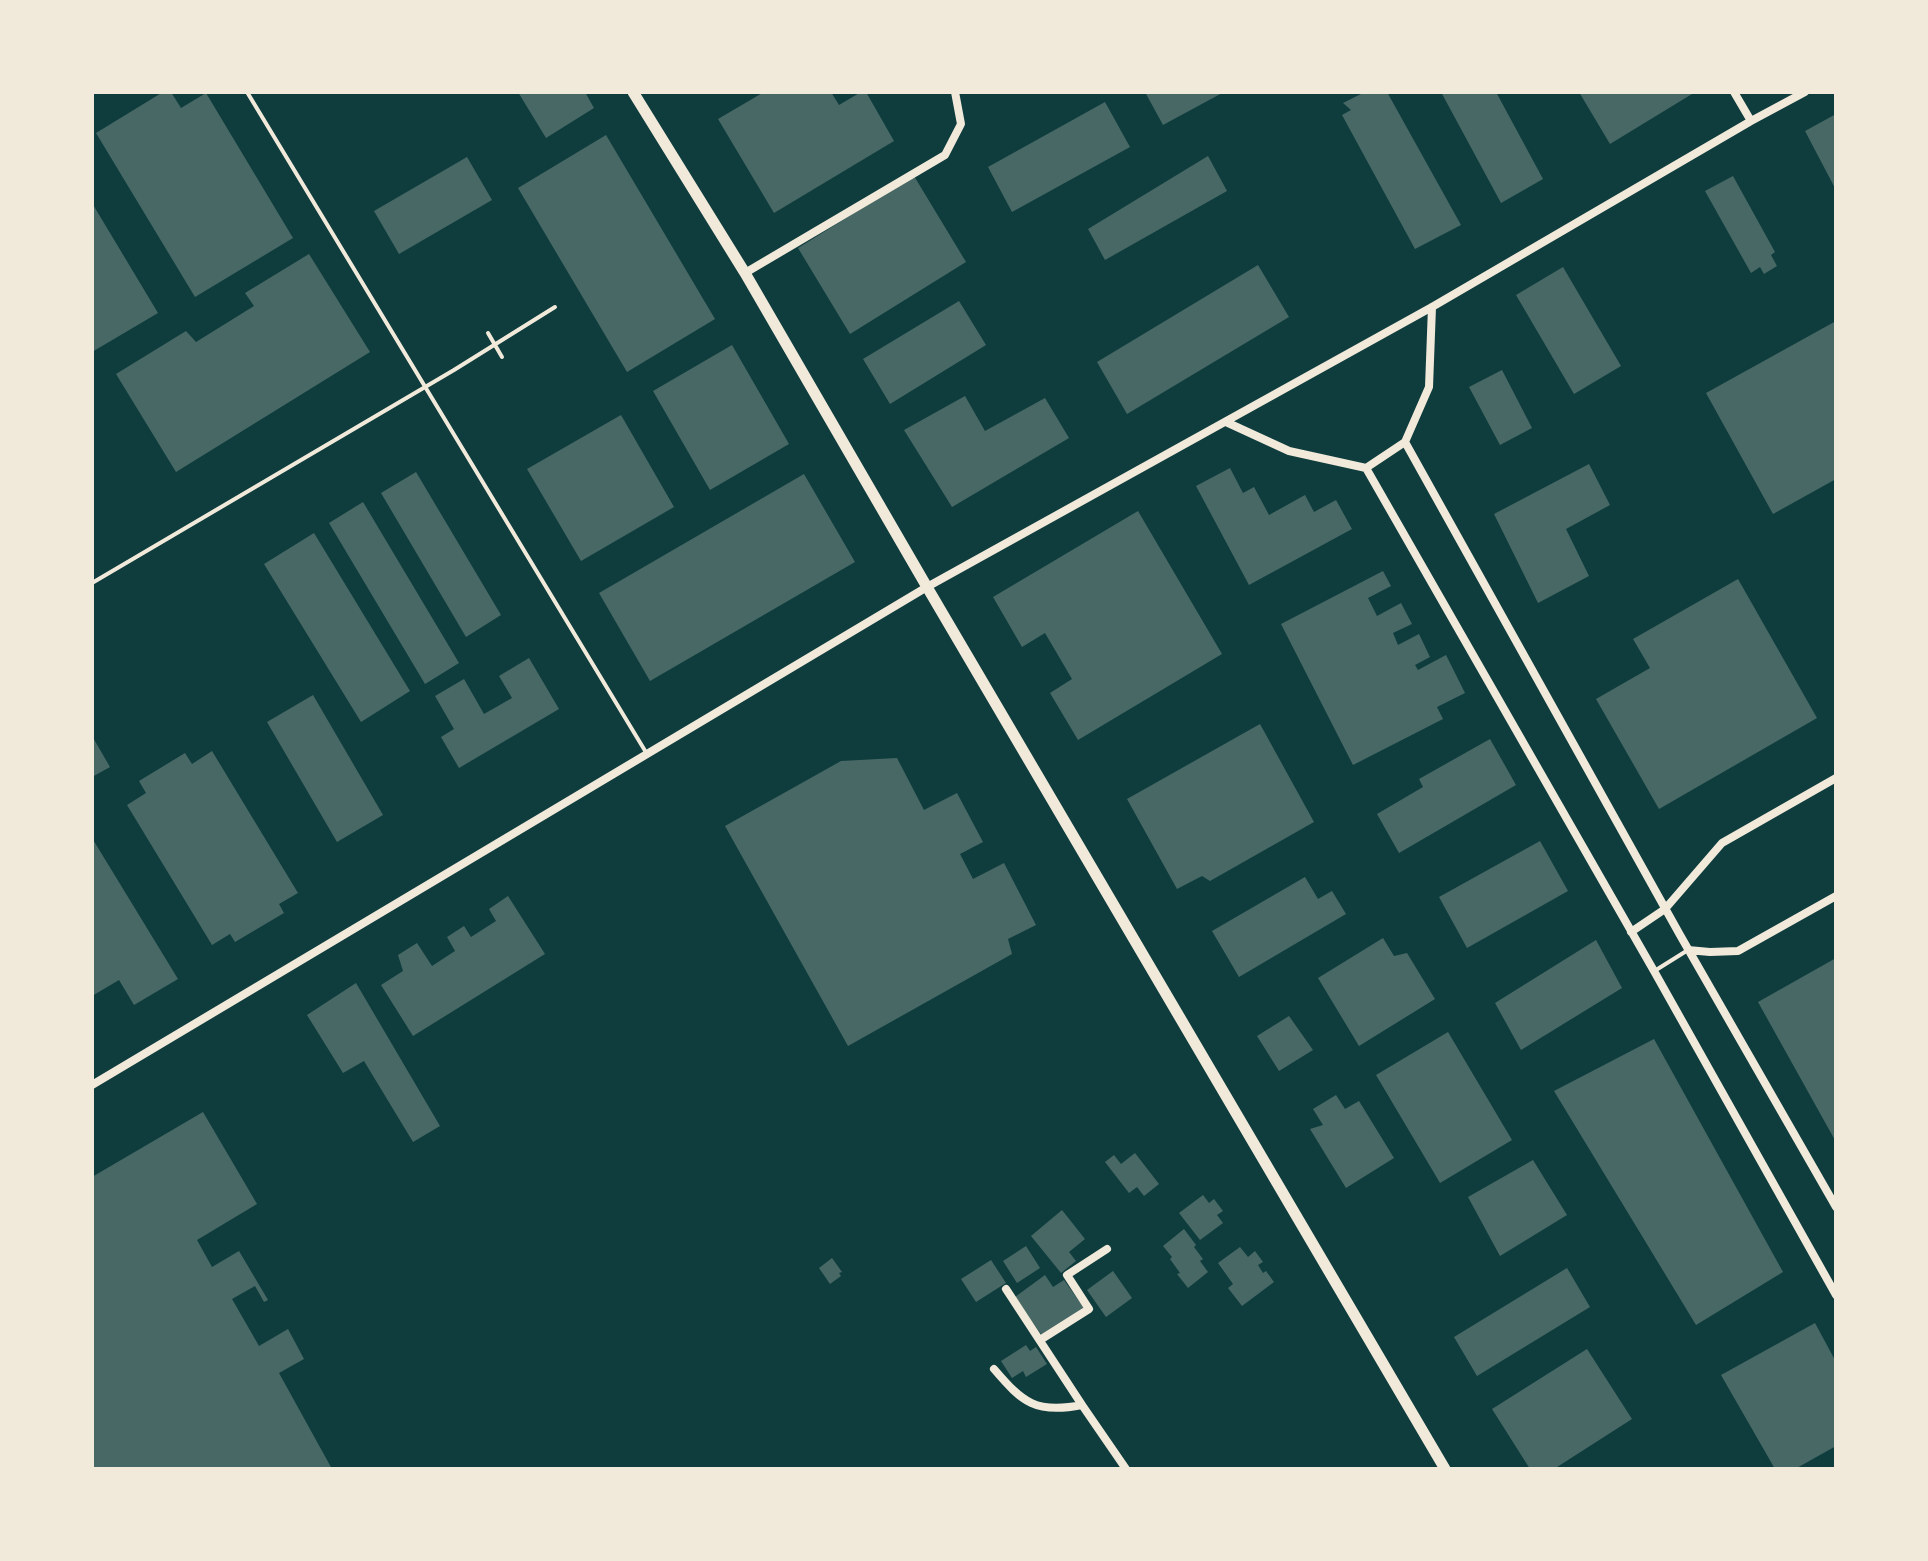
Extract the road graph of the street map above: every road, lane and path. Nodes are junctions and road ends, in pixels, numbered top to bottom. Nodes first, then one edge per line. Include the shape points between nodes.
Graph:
1 (247, 92) edge
2 (633, 92) edge
3 (955, 92) edge
4 (1734, 92) edge
5 (1805, 92) edge
6 (1751, 121) junction
7 (745, 273) junction
8 (555, 307) dead end
9 (1432, 307) junction
10 (488, 333) dead end
11 (494, 344) junction
12 (502, 357) dead end
13 (425, 387) junction
14 (1226, 422) junction
15 (1405, 442) junction
16 (1366, 468) junction
17 (92, 583) edge
18 (927, 587) junction
19 (647, 754) junction
20 (1836, 778) edge
21 (1836, 896) edge
22 (1665, 909) junction
23 (1631, 932) junction
24 (1688, 950) junction
25 (1654, 971) junction
26 (92, 1085) edge
27 (1836, 1207) edge
28 (1107, 1249) dead end
29 (1006, 1289) dead end
30 (1836, 1295) edge
31 (1040, 1340) junction
32 (994, 1369) dead end
33 (1082, 1405) junction
34 (1126, 1469) edge
35 (1445, 1469) edge

1 - 13 lane
2 - 7 street
3 - 7 street via 961,124 945,155
4 - 6 street
5 - 6 street
6 - 9 street
7 - 18 street
8 - 11 lane
9 - 14 street
9 - 15 street via 1429,387
10 - 11 lane
11 - 12 lane
11 - 13 lane
13 - 17 lane
13 - 19 lane
14 - 16 street via 1289,451
14 - 18 street
15 - 16 street
15 - 22 street
16 - 23 street
18 - 19 street
18 - 35 street
19 - 26 street
20 - 22 street via 1722,843
21 - 24 street via 1738,951
22 - 23 street
22 - 24 street
23 - 25 street
24 - 25 lane
24 - 27 street
25 - 30 street
28 - 31 street via 1067,1275 1089,1309
29 - 31 street
31 - 33 street
32 - 33 street via 1014,1393 1033,1404
33 - 34 street

